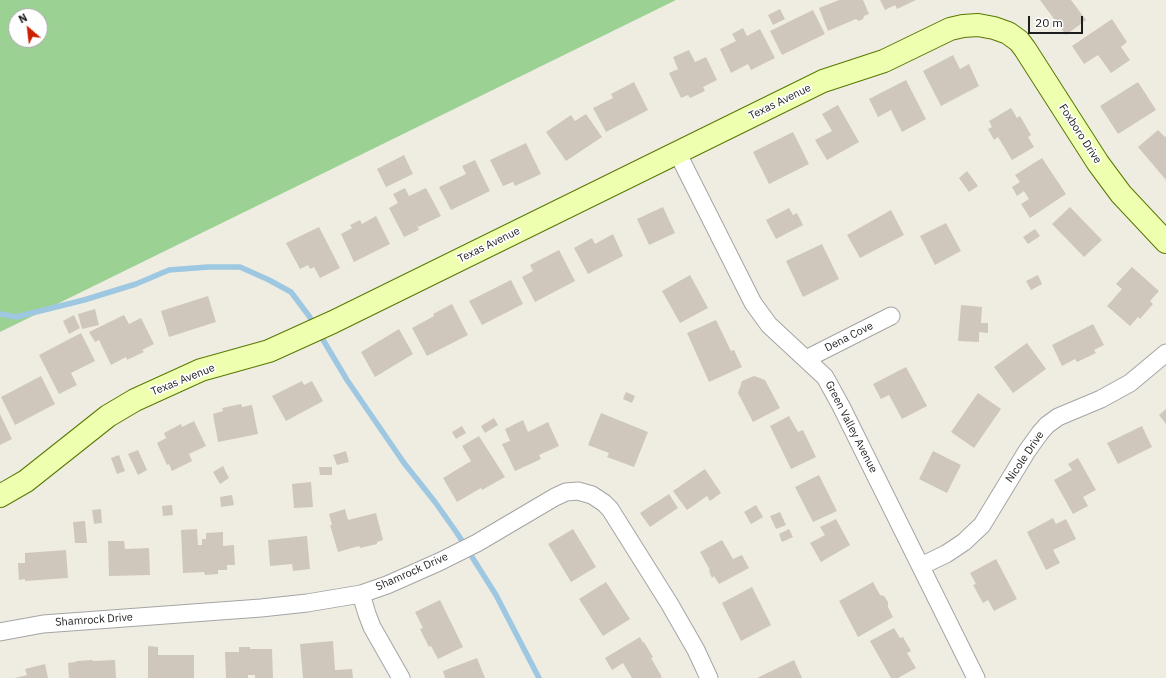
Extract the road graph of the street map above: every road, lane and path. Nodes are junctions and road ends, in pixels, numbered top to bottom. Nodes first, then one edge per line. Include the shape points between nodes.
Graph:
1 (994, 28) joint
2 (677, 152) junction
3 (1166, 242) edge
4 (891, 316) dead end
5 (1166, 353) edge
6 (806, 359) junction
7 (0, 496) edge
8 (921, 566) junction
9 (361, 594) junction
10 (0, 632) edge
11 (401, 678) edge
12 (709, 678) edge
13 (976, 678) edge

1 - 2 street, Texas Avenue via 978,25 950,29 884,61 823,81
1 - 3 street, Foxboro Drive via 1008,33 1019,41 1098,163 1122,194
2 - 6 street, Green Valley Avenue via 753,303 769,325
2 - 7 street, Texas Avenue via 269,352 201,370 135,400 95,425 26,481
4 - 6 street, Dena Cove
5 - 8 street, Nicole Drive via 1130,383 1101,399 1058,417 1047,425 1027,451 982,525 964,542
6 - 8 street, Green Valley Avenue via 825,377 838,400
8 - 13 street, Green Valley Avenue
9 - 10 street, Shamrock Drive via 261,608 43,624
9 - 11 street via 372,627
9 - 12 street, Shamrock Drive via 387,585 467,548 555,497 566,492 578,491 592,495 610,509 669,603

